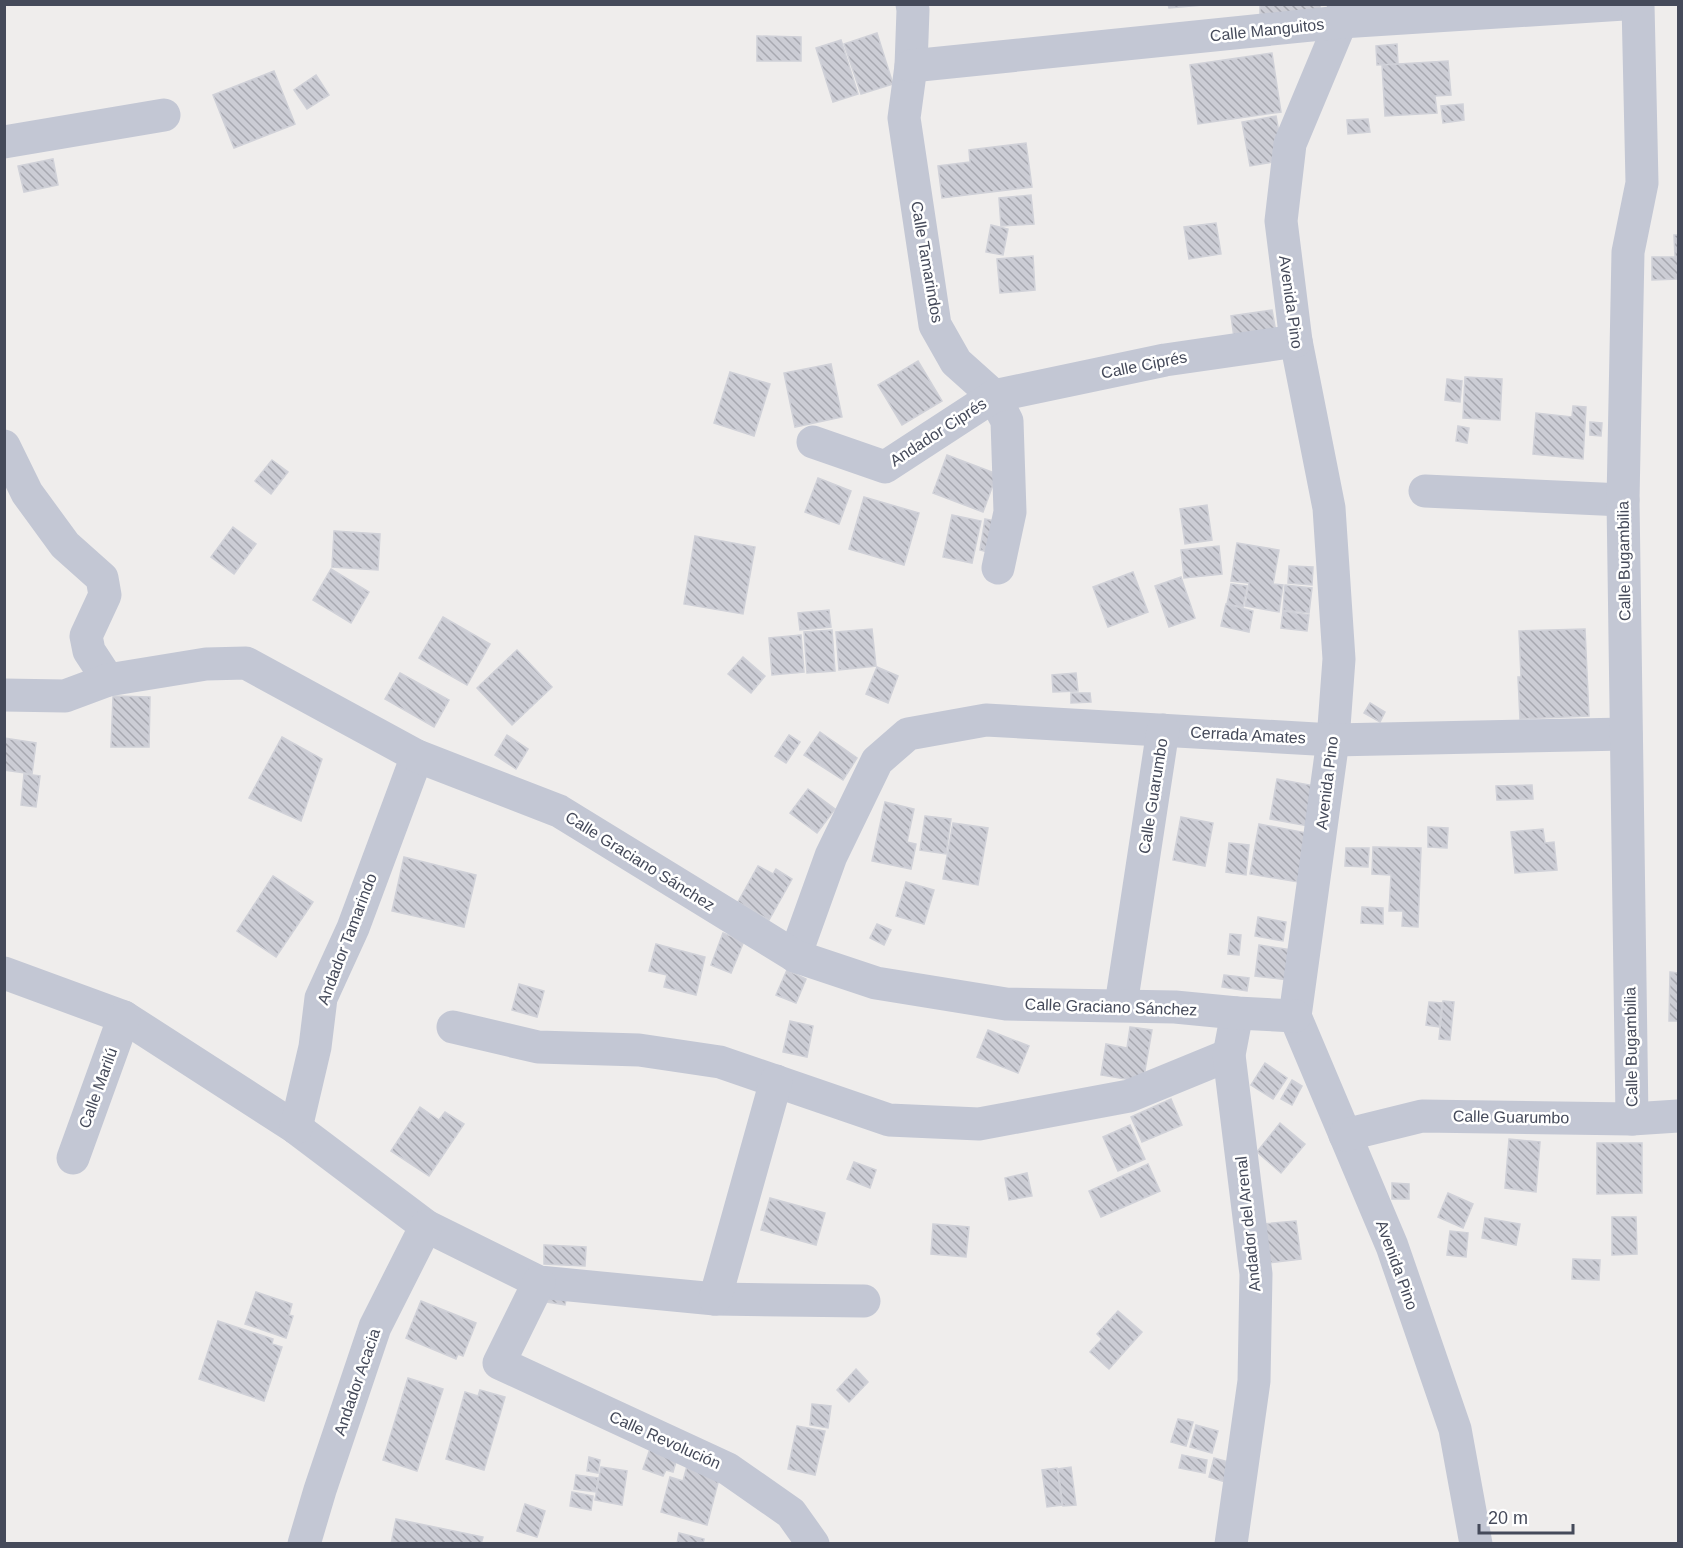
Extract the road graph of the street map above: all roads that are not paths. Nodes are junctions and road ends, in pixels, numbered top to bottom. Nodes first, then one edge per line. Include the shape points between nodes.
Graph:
1 (912, 4) edge
2 (1624, 4) edge
3 (1638, 4) edge
4 (1342, 13) edge
5 (911, 66) junction
6 (164, 115) dead end
7 (4, 141) edge
8 (1296, 342) junction
9 (994, 396) junction
10 (813, 442) dead end
11 (4, 446) edge
12 (1425, 490) dead end
13 (1623, 500) junction
14 (998, 568) dead end
15 (108, 680) junction
16 (4, 695) edge
17 (1163, 730) junction
18 (1626, 734) junction
19 (1333, 740) junction
20 (417, 756) junction
21 (795, 956) junction
22 (4, 973) edge
23 (1121, 1005) junction
24 (1237, 1013) junction
25 (1295, 1016) junction
26 (124, 1017) junction
27 (453, 1027) dead end
28 (1229, 1055) junction
29 (776, 1081) junction
30 (1678, 1116) edge
31 (1632, 1119) junction
32 (297, 1128) junction
33 (1345, 1135) junction
34 (72, 1158) dead end
35 (426, 1226) junction
36 (539, 1282) junction
37 (715, 1299) junction
38 (864, 1301) dead end
39 (304, 1544) edge
40 (813, 1544) edge
41 (1231, 1544) edge
42 (1476, 1544) edge

1 - 5 street, Calle Tamarindos
2 - 4 street, Calle Manguitos
3 - 13 street, Calle Bugambilia via 1642,183 1628,252
4 - 5 street, Calle Manguitos
4 - 8 street, Avenida Pino via 1290,144 1281,221
5 - 9 street, Calle Tamarindos via 904,118 935,325 956,362
6 - 7 street
8 - 9 street, Calle Ciprés via 1165,360
8 - 19 street, Avenida Pino via 1329,508 1339,658
9 - 10 street, Andador Ciprés via 885,467
9 - 14 street, Calle Tamarindos via 1008,421 1010,512
11 - 15 street via 27,493 65,545 102,578 105,595 86,636 89,651
12 - 13 street
13 - 18 street, Calle Bugambilia
15 - 16 street, Calle Graciano Sánchez via 65,696
15 - 20 street, Calle Graciano Sánchez via 206,664 246,663
17 - 19 street, Cerrada Amates
17 - 21 street, Cerrada Amates via 986,720 908,734 877,761 831,856
17 - 23 street, Calle Guarumbo
18 - 19 street, Cerrada Amates
18 - 31 street, Calle Bugambilia
19 - 25 street, Avenida Pino
20 - 21 street, Calle Graciano Sánchez via 559,811
20 - 32 street, Andador Tamarindo via 353,928 321,998
21 - 23 street, Calle Graciano Sánchez via 876,983 1006,1004
22 - 26 street
23 - 24 street, Calle Graciano Sánchez
24 - 25 street, Calle Graciano Sánchez
24 - 28 street, Andador del Arenal
25 - 33 street, Avenida Pino
26 - 32 street
26 - 34 street, Calle Marilú
27 - 29 street via 538,1047 639,1050 720,1062
28 - 29 street via 1129,1096 979,1124 889,1120
28 - 41 street, Andador del Arenal via 1256,1274 1254,1381
29 - 37 street
30 - 31 street, Calle Guarumbo
31 - 33 street, Calle Guarumbo via 1422,1116
32 - 35 street
33 - 42 street, Avenida Pino via 1392,1246 1455,1429
35 - 36 street
35 - 39 street, Andador Acacia via 375,1327
36 - 37 street
36 - 40 street, Calle Revolución via 499,1363 728,1469 791,1513
37 - 38 street

